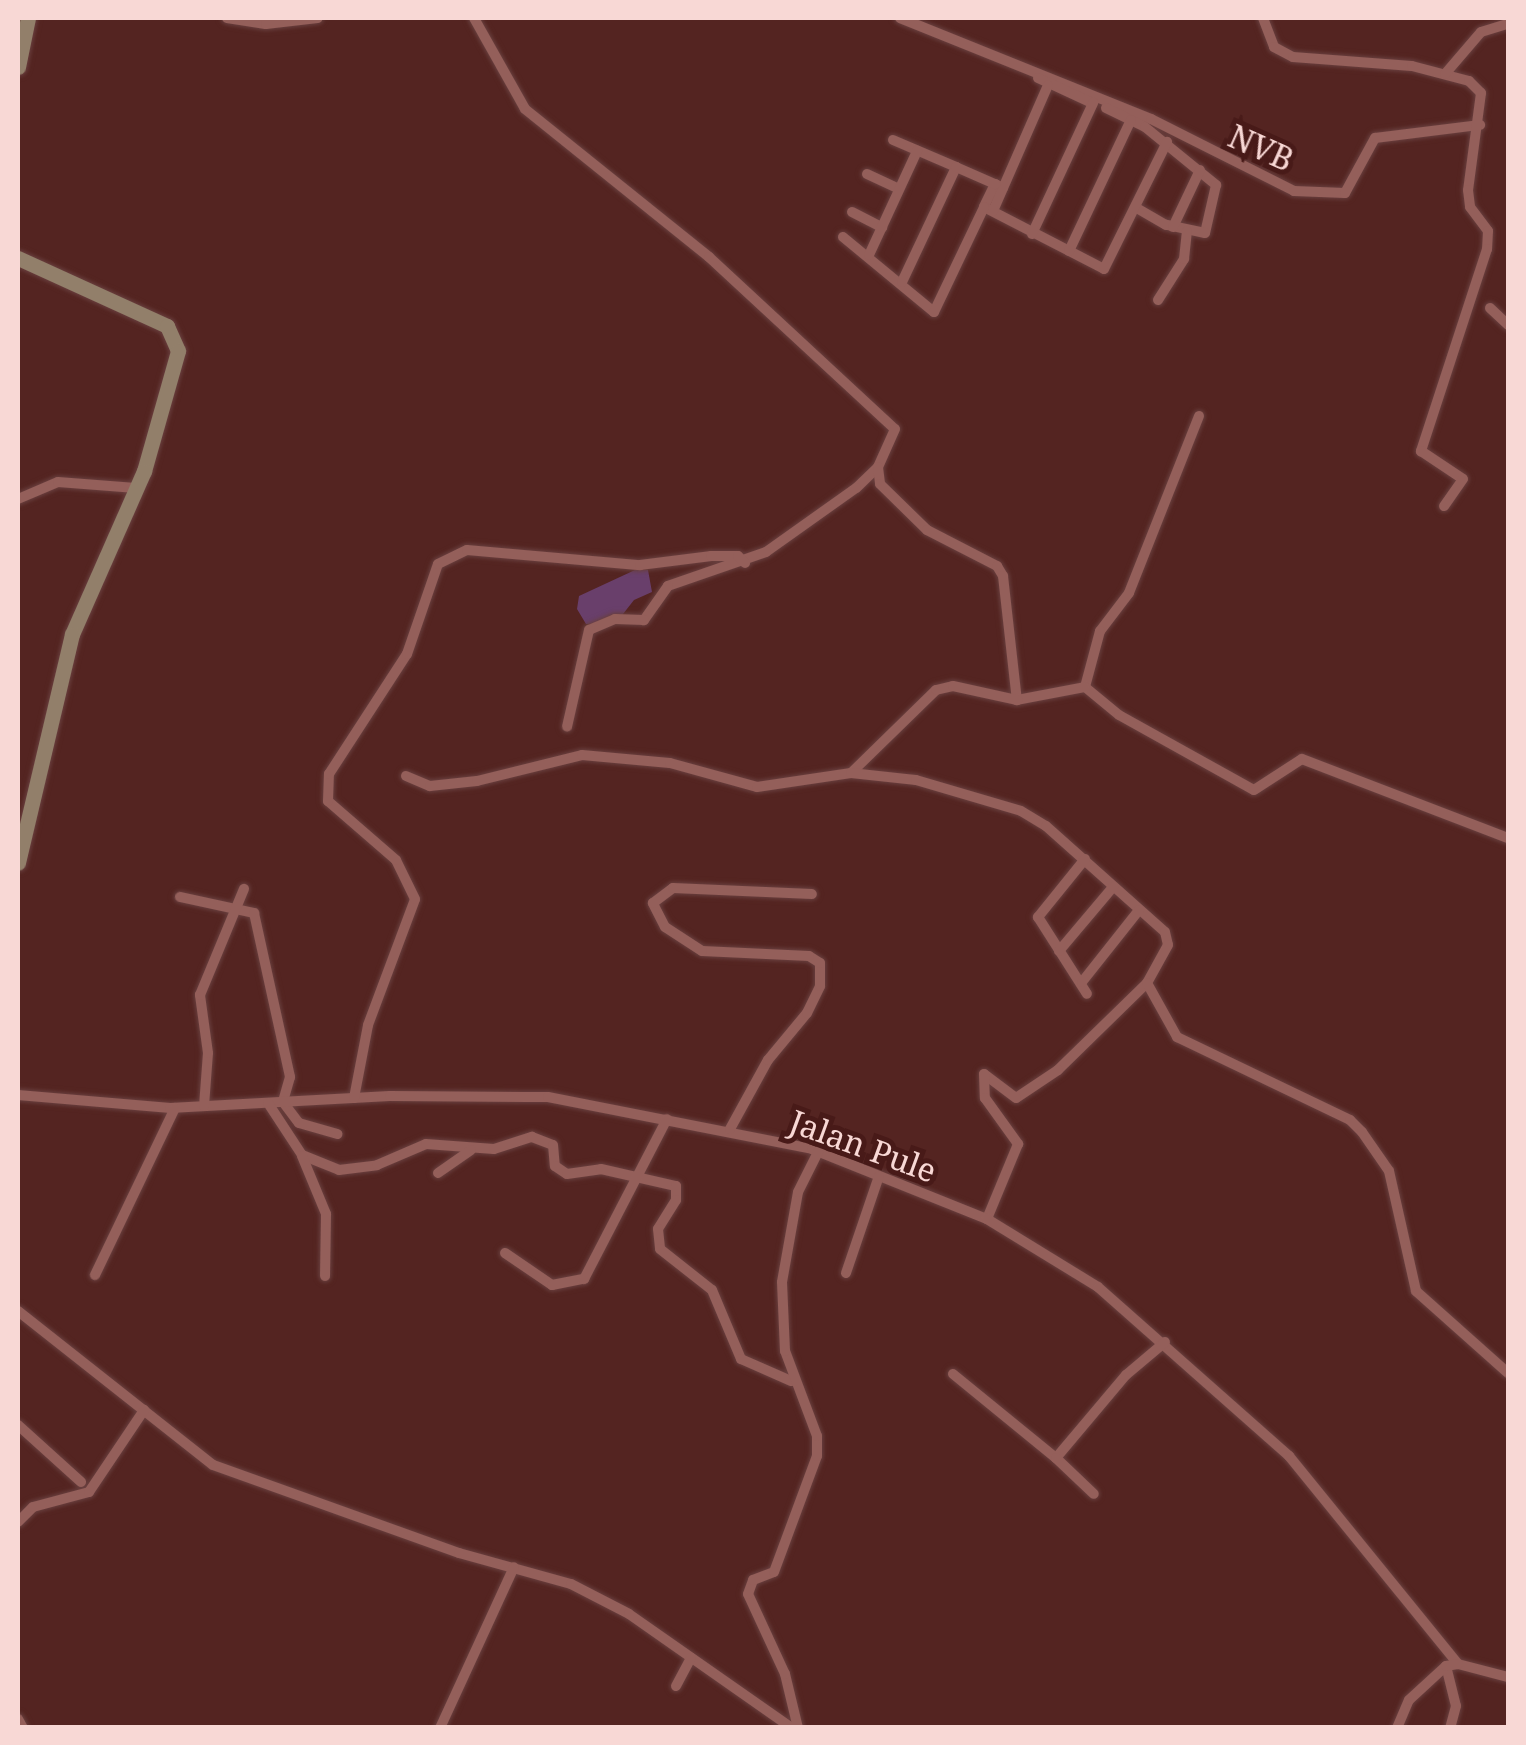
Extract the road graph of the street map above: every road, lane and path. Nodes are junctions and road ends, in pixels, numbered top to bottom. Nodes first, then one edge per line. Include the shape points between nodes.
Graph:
1 (28, 18) edge
2 (227, 18) edge
3 (318, 18) edge
4 (474, 18) edge
5 (900, 18) edge
6 (1263, 18) edge
7 (1508, 24) edge
8 (18, 67) edge
9 (1026, 68) junction
10 (1445, 74) junction
11 (1048, 85) junction
12 (1093, 103) junction
13 (1131, 120) junction
14 (1480, 125) junction
15 (893, 140) dead end
16 (1167, 142) junction
17 (917, 151) junction
18 (956, 167) junction
19 (1200, 170) junction
20 (867, 174) dead end
21 (999, 186) junction
22 (899, 189) junction
23 (1136, 208) junction
24 (988, 209) junction
25 (852, 212) dead end
26 (882, 227) junction
27 (1174, 227) junction
28 (1187, 231) junction
29 (1032, 234) junction
30 (842, 238) dead end
31 (1070, 251) junction
32 (869, 256) junction
33 (18, 258) edge
34 (902, 282) junction
35 (1158, 300) dead end
36 (1490, 308) dead end
37 (1508, 326) edge
38 (1199, 416) dead end
39 (878, 467) junction
40 (136, 488) junction
41 (18, 498) edge
42 (1444, 506) dead end
43 (745, 564) junction
44 (1085, 687) junction
45 (1017, 700) junction
46 (567, 726) dead end
47 (850, 773) junction
48 (406, 776) dead end
49 (1508, 838) edge
50 (1085, 859) junction
51 (18, 863) edge
52 (1113, 887) junction
53 (244, 889) dead end
54 (812, 894) dead end
55 (180, 897) dead end
56 (239, 908) junction
57 (1139, 910) junction
58 (1059, 951) junction
59 (1082, 982) junction
60 (1147, 983) junction
61 (1087, 994) dead end
62 (18, 1095) edge
63 (354, 1098) junction
64 (283, 1102) junction
65 (268, 1103) junction
66 (204, 1106) junction
67 (175, 1108) junction
68 (666, 1119) junction
69 (730, 1129) junction
70 (337, 1134) dead end
71 (472, 1150) junction
72 (818, 1152) junction
73 (302, 1155) junction
74 (438, 1173) dead end
75 (637, 1176) junction
76 (879, 1176) junction
77 (987, 1218) junction
78 (505, 1254) dead end
79 (846, 1273) dead end
80 (94, 1275) dead end
81 (324, 1276) dead end
82 (18, 1311) edge
83 (1165, 1342) junction
84 (1508, 1373) edge
85 (952, 1374) dead end
86 (791, 1380) junction
87 (144, 1410) junction
88 (18, 1424) edge
89 (1056, 1458) junction
90 (81, 1482) dead end
91 (1094, 1494) dead end
92 (18, 1522) edge
93 (514, 1568) junction
94 (691, 1658) junction
95 (1452, 1665) junction
96 (1508, 1677) edge
97 (676, 1686) dead end
98 (18, 1719) edge
99 (23, 1728) edge
100 (440, 1728) edge
101 (795, 1728) edge
102 (1397, 1728) edge
103 (1450, 1728) edge

1 - 8 main road
2 - 3 street via 266,24
4 - 39 street via 525,110 709,257 890,423 894,440
5 - 9 street
6 - 10 street via 1274,48 1294,57 1378,60
7 - 10 street via 1481,32
9 - 11 street
9 - 14 street, NVB via 1294,191 1345,192 1375,138
10 - 14 street via 1478,86
11 - 12 street
11 - 21 street
12 - 13 street
12 - 29 street
13 - 16 street
13 - 31 street
14 - 42 street via 1468,190 1470,208 1488,231 1487,249 1421,451 1463,480
15 - 17 street
16 - 19 street
16 - 23 street
17 - 18 street
17 - 22 street
18 - 21 street
18 - 34 street
19 - 27 street
19 - 28 street via 1216,185 1208,224 1205,233
20 - 22 street
21 - 24 street
22 - 26 street
23 - 27 street
23 - 31 street via 1104,269
24 - 29 street
24 - 34 street via 934,312
25 - 26 street
26 - 32 street
27 - 28 street
28 - 35 street via 1184,259
29 - 31 street
30 - 32 street
32 - 34 street
33 - 40 main road via 174,332 176,368
36 - 37 street
38 - 44 street via 1129,593 1100,631
39 - 43 street
39 - 45 street via 880,484 927,530 1004,576
40 - 41 street via 58,482
40 - 51 main road via 72,634
43 - 46 street via 668,586 644,620 615,619 589,630
43 - 63 street via 738,556 640,566 467,550 438,564 407,654 329,774 328,802 396,860 415,899 368,1025
44 - 45 street
44 - 49 street via 1118,715 1254,790 1302,759
45 - 47 street via 953,686 936,690
47 - 48 street via 758,788 670,763 582,756 477,781 430,786
47 - 50 street via 916,780 1021,811
50 - 52 street
50 - 58 street via 1038,916
52 - 57 street
52 - 58 street
53 - 56 street
54 - 69 street via 672,888 654,903 666,927 702,951 809,956 820,963 820,986 807,1013 768,1060
55 - 56 street
56 - 64 street via 254,912 285,1048 290,1077
56 - 66 street via 200,995 208,1053
57 - 59 street
57 - 60 street via 1164,932 1168,945
58 - 59 street
59 - 61 street
60 - 77 street via 1100,1036 1016,1098 984,1074 985,1098 1018,1144
60 - 84 street via 1177,1037 1350,1120 1362,1132 1388,1171 1416,1291
62 - 67 street, Jalan Pule
63 - 64 street, Jalan Pule
63 - 68 street, Jalan Pule via 548,1096
64 - 65 street, Jalan Pule
64 - 70 street via 299,1124
65 - 66 street, Jalan Pule
65 - 73 street
66 - 67 street, Jalan Pule
67 - 80 street
68 - 69 street, Jalan Pule
68 - 75 street
69 - 72 street, Jalan Pule
71 - 73 street via 426,1144 357,1170
71 - 74 street
71 - 75 street via 536,1138 553,1145 555,1166 567,1174 601,1169
72 - 76 street, Jalan Pule
72 - 86 street via 798,1192 784,1252 783,1331
73 - 81 street via 326,1214
75 - 78 street via 584,1279 552,1285
75 - 86 street via 678,1189 658,1229 660,1249 712,1290 732,1348
76 - 77 street, Jalan Pule
76 - 79 street
77 - 83 street, Jalan Pule via 1098,1287
82 - 87 street
83 - 89 street via 1126,1375
83 - 95 street, Jalan Pule via 1289,1456
85 - 89 street
86 - 101 street via 817,1436 813,1478 774,1572 753,1580 748,1594 785,1674
87 - 92 street via 89,1492 33,1507
87 - 93 street via 214,1466
88 - 90 street
89 - 91 street
93 - 94 street via 599,1598
93 - 100 street
94 - 97 street
94 - 101 street
95 - 96 street
95 - 102 street via 1409,1700
95 - 103 street via 1456,1706
98 - 99 street

